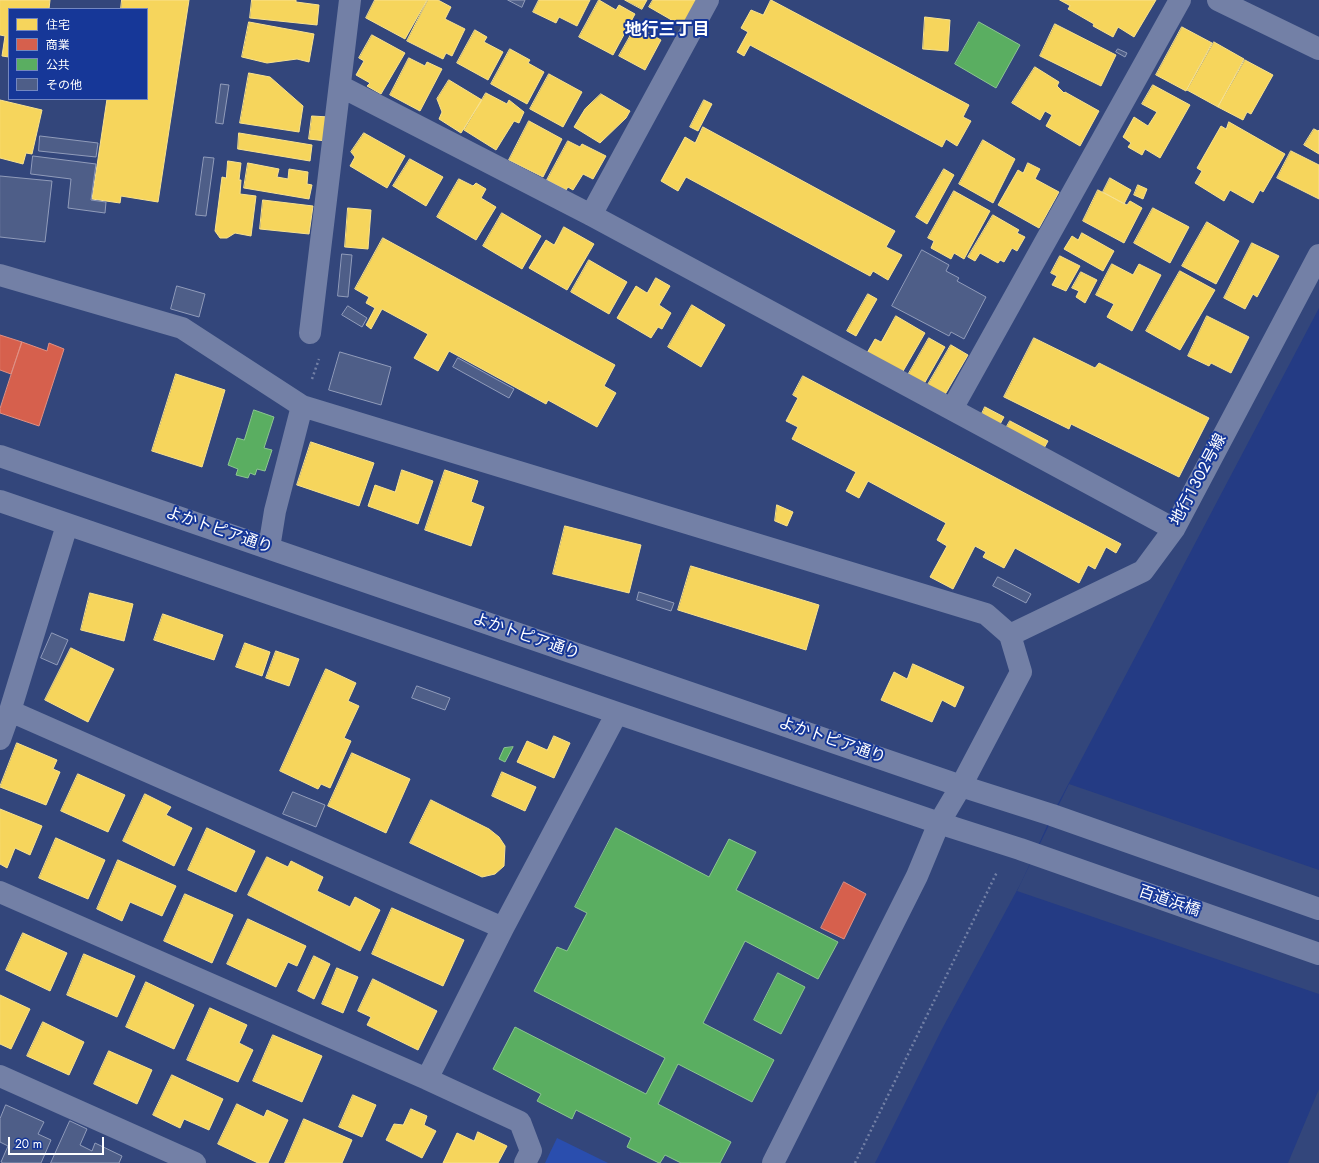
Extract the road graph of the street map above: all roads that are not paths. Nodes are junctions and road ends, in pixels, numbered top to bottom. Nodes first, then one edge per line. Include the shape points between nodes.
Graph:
1 (350, 0) edge
2 (708, 0) edge
3 (1180, 0) edge
4 (1218, 0) edge
5 (1319, 50) edge
6 (340, 86) junction
7 (591, 215) junction
8 (1319, 255) edge
9 (0, 275) edge
10 (310, 333) road end
11 (302, 406) junction
12 (952, 409) junction
13 (0, 456) edge
14 (0, 501) edge
15 (67, 525) junction
16 (1174, 529) junction
17 (270, 548) junction
18 (1010, 635) junction
19 (10, 711) junction
20 (617, 713) junction
21 (0, 739) edge
22 (961, 786) junction
23 (939, 823) junction
24 (0, 892) edge
25 (1319, 909) edge
26 (503, 928) junction
27 (1319, 954) edge
28 (0, 1076) edge
29 (427, 1079) junction
30 (195, 1163) edge
31 (525, 1163) edge
32 (773, 1163) edge

1 - 6 street
2 - 7 street
3 - 12 street
4 - 5 street
6 - 7 street
6 - 10 street
7 - 12 street
8 - 16 street, 地行１３０２号線
9 - 11 street via 182,328
11 - 17 street via 276,510
11 - 18 street via 986,614
12 - 16 street
13 - 17 street, よかトピア通り
14 - 15 street
15 - 19 street
15 - 20 street
16 - 18 street, 地行１３０２号線 via 1143,572
17 - 22 street, よかトピア通り
18 - 22 street via 1021,672
19 - 21 street
19 - 26 street
20 - 23 street
20 - 26 street
22 - 23 street
22 - 25 street, よかトピア通り via 1052,815
23 - 27 street, 百道浜橋
23 - 32 street via 916,876
24 - 29 street
26 - 29 street
28 - 30 street
29 - 31 street via 520,1122 531,1151

